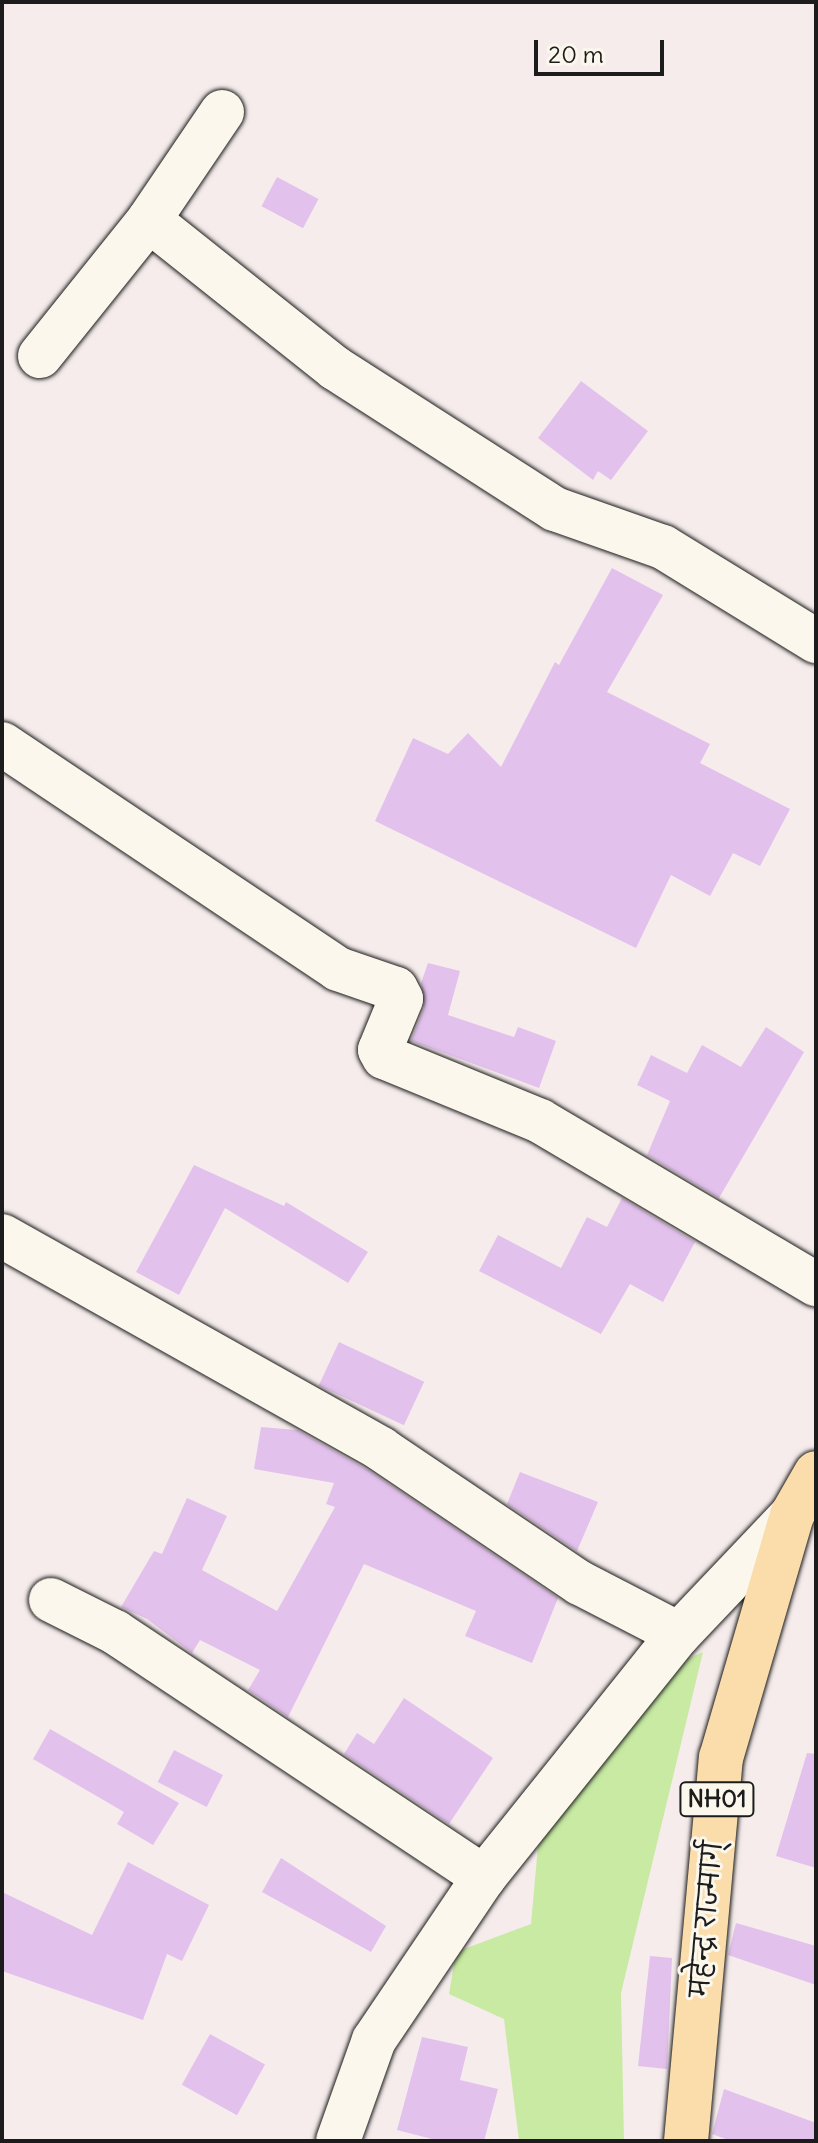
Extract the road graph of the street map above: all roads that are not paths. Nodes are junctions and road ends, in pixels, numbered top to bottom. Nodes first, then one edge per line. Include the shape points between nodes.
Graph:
1 (222, 112) dead end
2 (149, 220) junction
3 (40, 356) dead end
4 (816, 641) edge
5 (2, 744) edge
6 (2, 1236) edge
7 (816, 1284) edge
8 (816, 1473) edge
9 (792, 1515) junction
10 (51, 1600) dead end
11 (679, 1634) junction
12 (484, 1877) junction
13 (338, 2141) edge
14 (686, 2141) edge

1 - 2 street
2 - 3 street
2 - 4 street via 335,368 555,509 663,547
5 - 7 street via 338,969 396,989 401,999 380,1050 384,1057 540,1121
6 - 11 street via 347,1429 580,1583
8 - 9 highway, महेन्द्र राज्मार्ग् / NH01
9 - 11 street
9 - 14 highway, महेन्द्र राज्मार्ग् / NH01 via 721,1758
10 - 12 street via 115,1632
11 - 12 street
12 - 13 street via 374,2040

